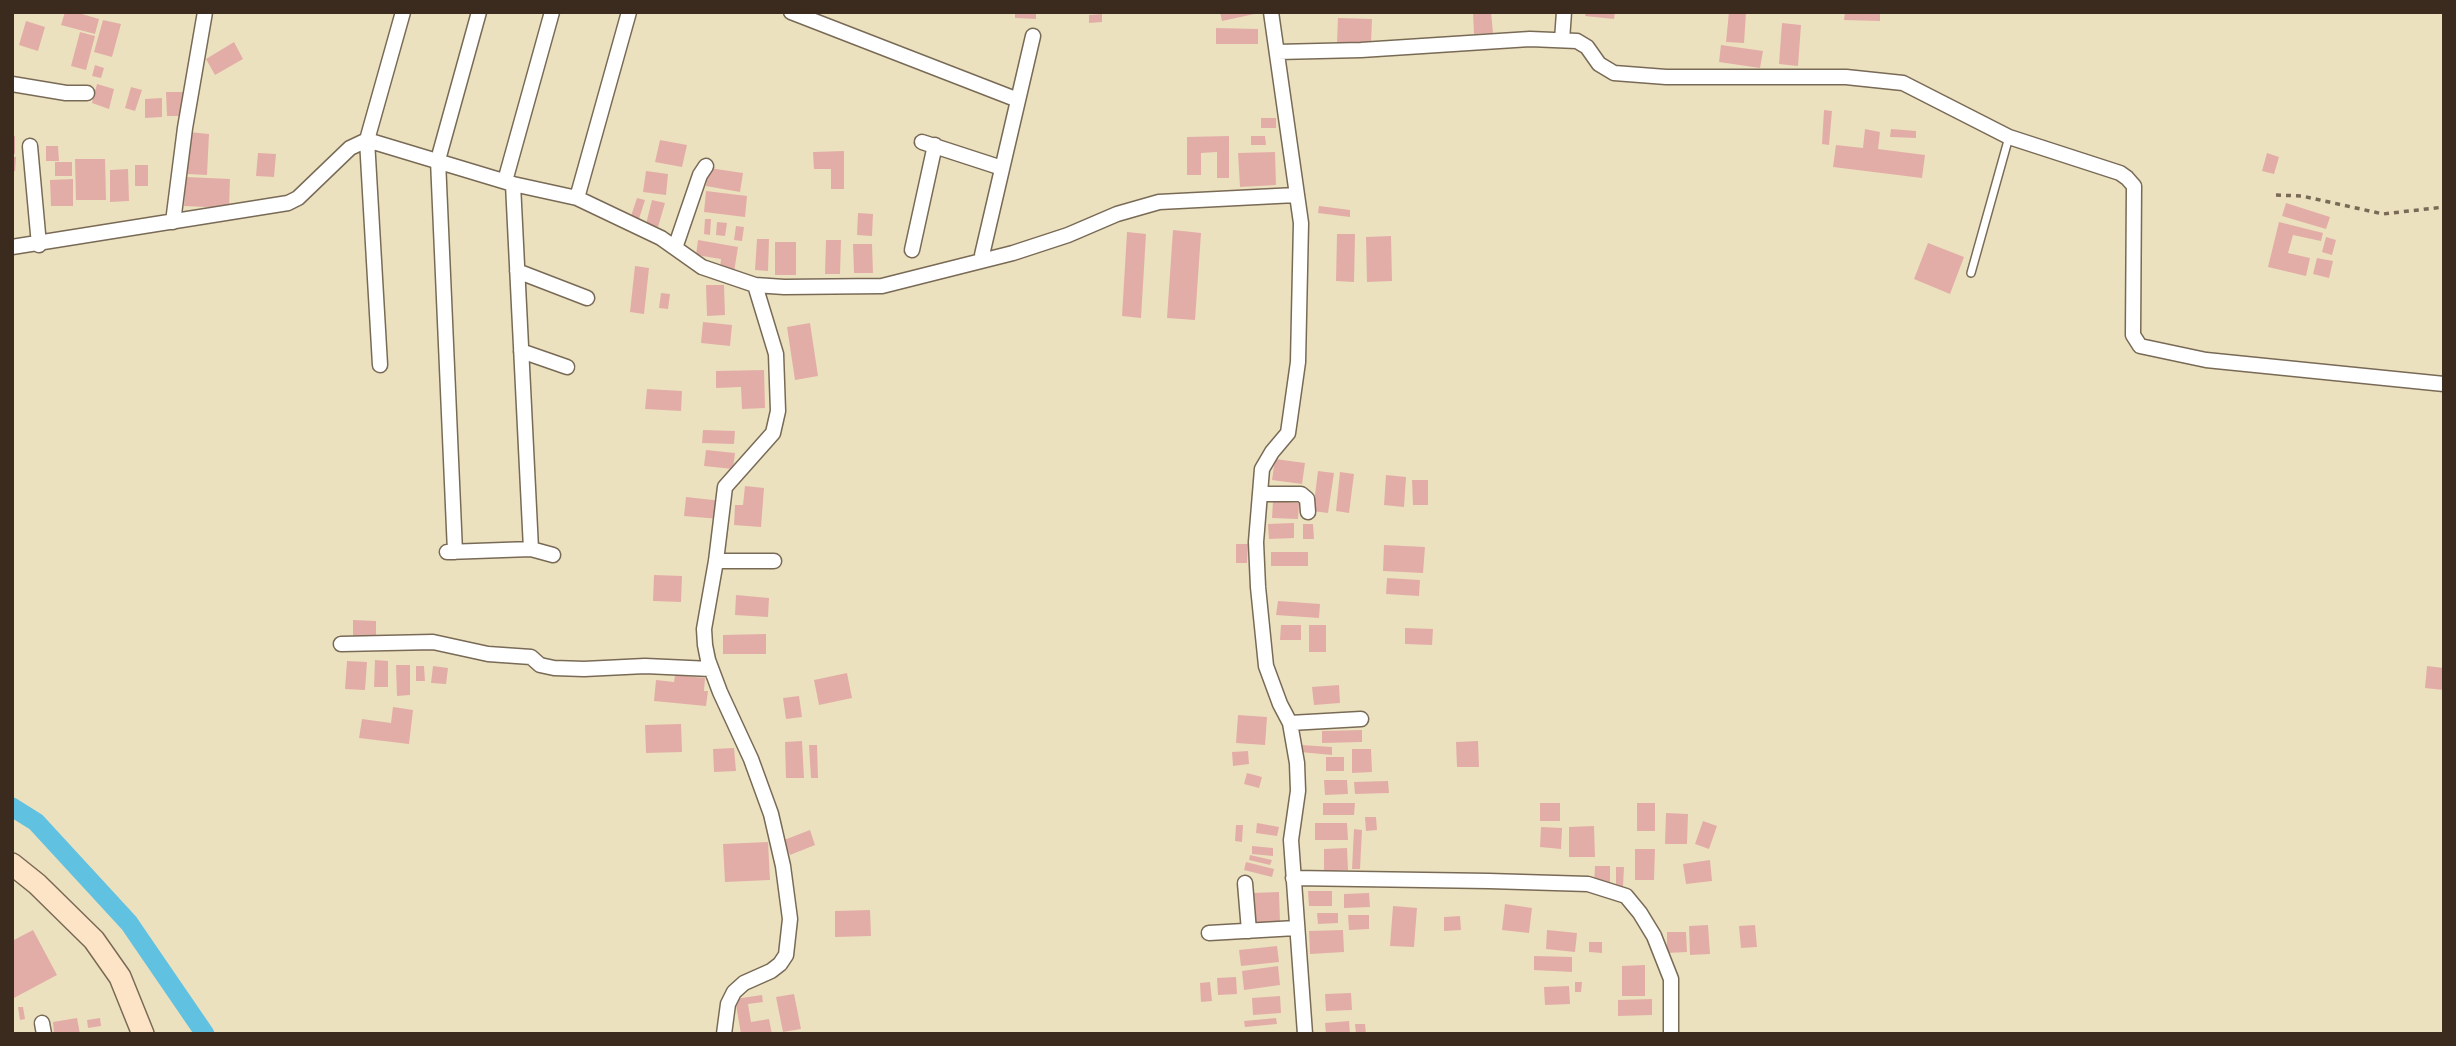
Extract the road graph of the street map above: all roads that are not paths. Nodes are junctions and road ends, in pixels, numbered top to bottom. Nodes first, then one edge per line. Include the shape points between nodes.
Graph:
1 (205, 12) edge
2 (403, 12) edge
3 (479, 12) edge
4 (552, 12) edge
5 (629, 12) edge
6 (791, 12) edge
7 (1271, 12) edge
8 (1564, 12) edge
9 (1033, 36) dead end
10 (1562, 40) junction
11 (1278, 52) junction
12 (12, 84) edge
13 (87, 93) dead end
14 (1018, 100) junction
15 (2009, 137) junction
16 (367, 140) junction
17 (30, 146) dead end
18 (438, 160) junction
19 (706, 166) dead end
20 (1002, 168) junction
21 (509, 182) junction
22 (1296, 195) junction
23 (577, 198) junction
24 (173, 222) junction
25 (39, 245) junction
26 (12, 247) edge
27 (674, 248) junction
28 (912, 250) dead end
29 (982, 255) dead end
30 (517, 271) junction
31 (1971, 273) dead end
32 (755, 285) junction
33 (587, 298) dead end
34 (521, 351) junction
35 (380, 365) dead end
36 (567, 367) dead end
37 (2444, 384) edge
38 (1260, 494) junction
39 (1308, 512) dead end
40 (531, 549) junction
41 (553, 555) dead end
42 (716, 561) junction
43 (774, 561) dead end
44 (341, 644) dead end
45 (711, 669) junction
46 (1361, 719) dead end
47 (1290, 723) junction
48 (12, 864) edge
49 (1293, 878) junction
50 (1245, 883) dead end
51 (1296, 928) junction
52 (1249, 931) junction
53 (1209, 933) dead end
54 (143, 1034) edge
55 (724, 1034) edge
56 (1305, 1034) edge
57 (1671, 1034) edge

1 - 24 street
2 - 16 street
3 - 18 street
4 - 21 street
5 - 23 street
6 - 14 street
7 - 11 street
8 - 10 street
9 - 14 street
10 - 11 street
10 - 15 street via 1587,47 1599,64 1614,73 1846,77 1903,83
11 - 22 street
12 - 13 street
14 - 20 street
15 - 31 lane
15 - 37 street via 2120,173 2134,186 2133,335 2140,346 2206,360
16 - 18 street
16 - 24 street via 350,148 288,204
16 - 35 street
17 - 25 street
18 - 21 street
18 - 40 street via 450,552
19 - 27 street
20 - 28 street via 929,144
20 - 29 street
21 - 23 street
21 - 30 street
22 - 32 street via 1159,202 1013,253 882,286
22 - 38 street via 1301,223 1298,362 1288,433 1262,469
23 - 27 street
24 - 25 street
25 - 26 street
27 - 32 street via 702,267
30 - 33 street
30 - 34 street
32 - 42 street via 776,354 778,411 773,433 725,487
34 - 36 street
34 - 40 street
38 - 39 street via 1301,494 1307,499
38 - 47 street via 1257,576 1266,666
40 - 41 street
42 - 43 street
42 - 45 street via 704,629
44 - 45 street via 433,642 488,654 531,657 540,666 554,668
45 - 55 street via 771,814 790,919 786,955 771,971 734,992
46 - 47 street
47 - 49 street via 1298,791 1291,839
48 - 54 street via 94,940 120,977
49 - 51 street
49 - 57 street via 1588,884 1626,896 1654,936 1671,979
50 - 52 street
51 - 52 street
51 - 56 street
52 - 53 street

